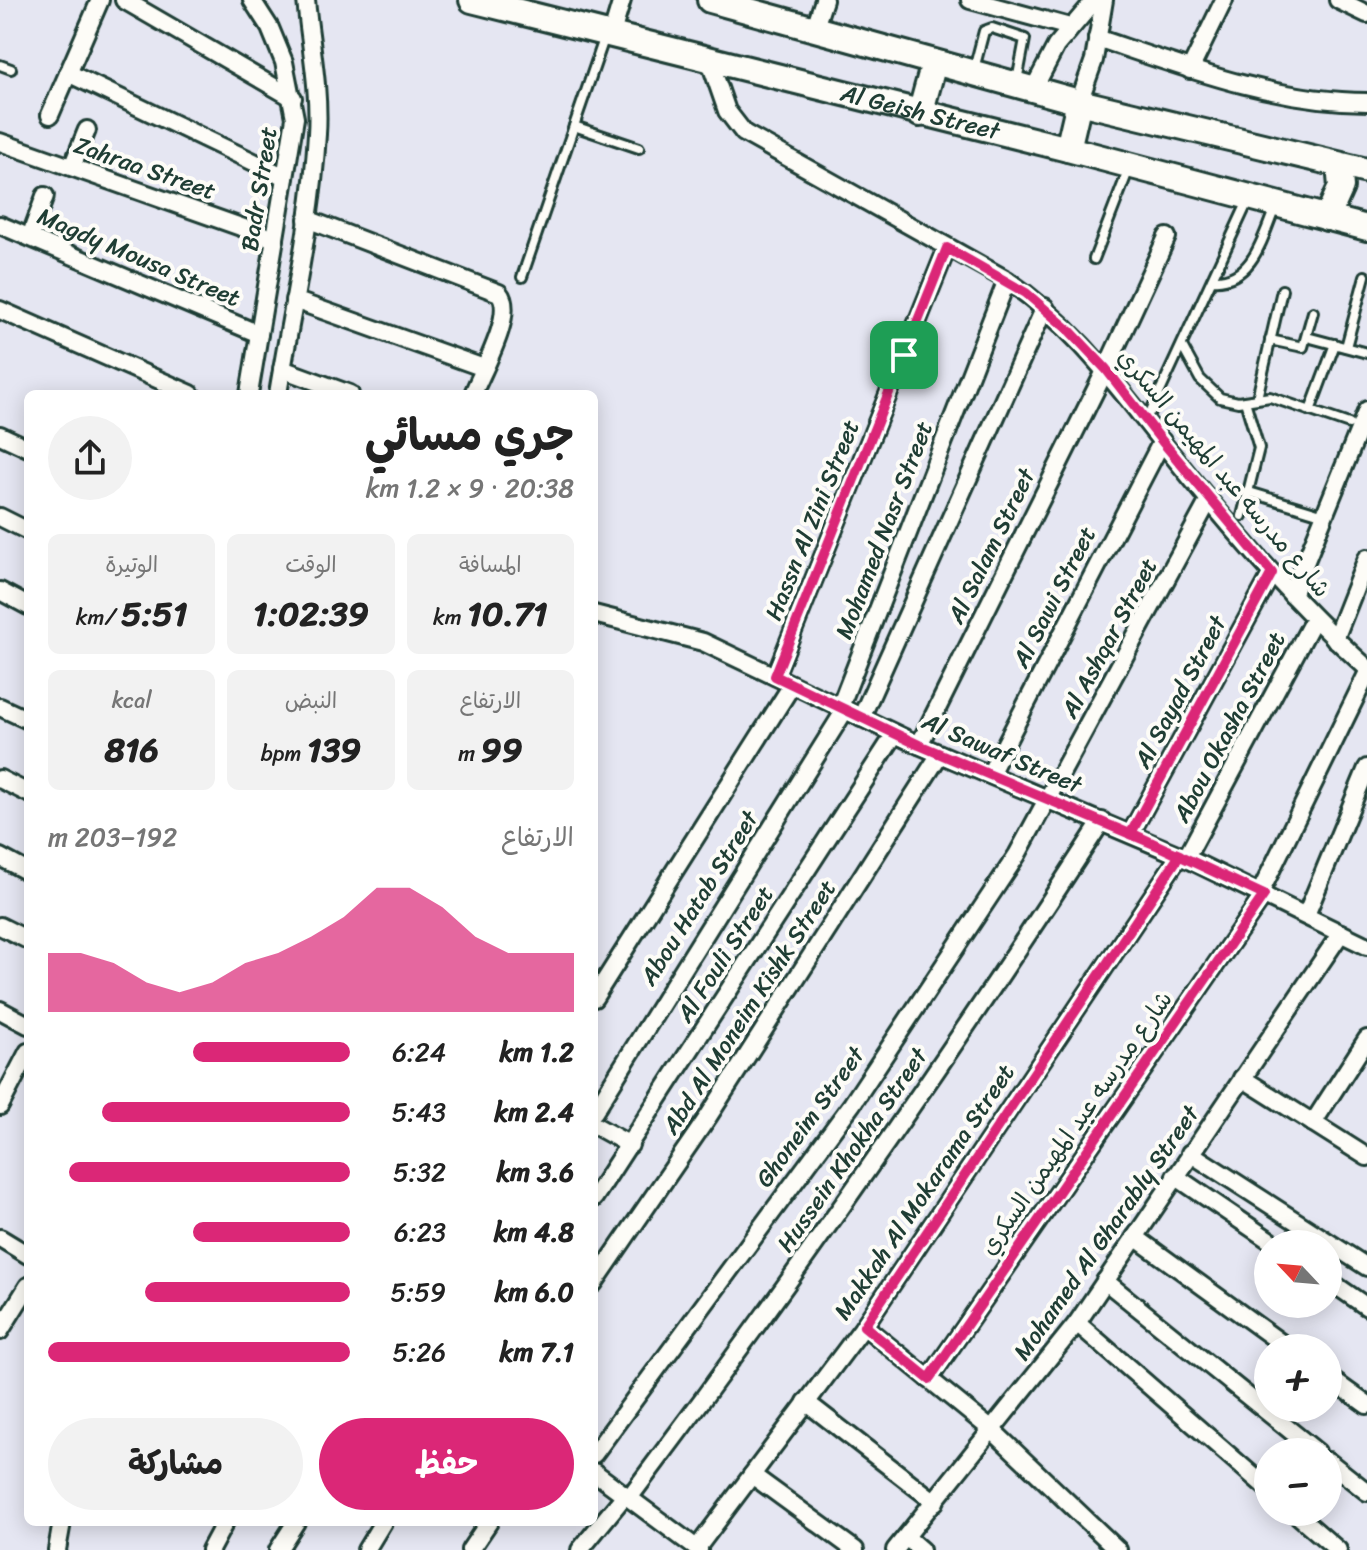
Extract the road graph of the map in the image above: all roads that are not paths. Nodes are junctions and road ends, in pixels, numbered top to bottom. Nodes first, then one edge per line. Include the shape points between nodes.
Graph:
1 (100, 0) edge
2 (124, 0) edge
3 (252, 0) edge
4 (306, 0) edge
5 (472, 0) edge
6 (622, 0) edge
7 (710, 0) edge
8 (824, 0) edge
9 (970, 0) edge
10 (1095, 0) edge
11 (1104, 0) edge
12 (1224, 0) edge
13 (1338, 0) edge
14 (1359, 7) edge
15 (1070, 27) junction
16 (814, 30) junction
17 (610, 32) junction
18 (1097, 38) junction
19 (709, 59) junction
20 (934, 63) junction
21 (0, 65) edge
22 (11, 69) dead end
23 (1190, 70) junction
24 (68, 73) junction
25 (972, 74) junction
26 (1024, 88) junction
27 (293, 98) junction
28 (1079, 102) junction
29 (1367, 102) edge
30 (920, 114) junction
31 (50, 115) dead end
32 (574, 126) junction
33 (87, 130) dead end
34 (0, 142) edge
35 (639, 148) dead end
36 (1068, 149) junction
37 (1339, 165) junction
38 (1131, 166) junction
39 (72, 167) junction
40 (1367, 171) edge
41 (285, 177) junction
42 (45, 196) dead end
43 (1250, 197) junction
44 (1276, 204) junction
45 (1327, 218) junction
46 (307, 219) junction
47 (0, 225) edge
48 (1367, 228) edge
49 (30, 237) junction
50 (1167, 237) dead end
51 (275, 239) junction
52 (947, 248) junction
53 (1094, 259) dead end
54 (1365, 276) dead end
55 (522, 277) dead end
56 (1007, 280) junction
57 (1212, 280) junction
58 (1282, 290) dead end
59 (294, 300) junction
60 (1045, 307) junction
61 (0, 310) edge
62 (1313, 312) dead end
63 (259, 334) junction
64 (1307, 337) junction
65 (1270, 340) junction
66 (1335, 344) junction
67 (1182, 346) junction
68 (1346, 347) junction
69 (1367, 353) edge
70 (484, 368) junction
71 (282, 369) junction
72 (1106, 369) junction
73 (182, 390) edge
74 (250, 390) edge
75 (279, 390) edge
76 (339, 390) edge
77 (475, 390) edge
78 (1257, 398) junction
79 (1245, 401) junction
80 (1367, 410) edge
81 (1151, 411) dead end
82 (1310, 411) junction
83 (1349, 424) dead end
84 (0, 435) edge
85 (1162, 441) junction
86 (24, 446) edge
87 (1249, 492) junction
88 (1209, 500) junction
89 (1318, 513) dead end
90 (1242, 516) dead end
91 (0, 517) edge
92 (24, 529) edge
93 (1367, 558) edge
94 (1272, 573) junction
95 (0, 591) edge
96 (1292, 595) junction
97 (24, 604) edge
98 (598, 615) edge
99 (1314, 619) junction
100 (1335, 639) junction
101 (1367, 668) edge
102 (1367, 674) edge
103 (775, 676) junction
104 (792, 685) junction
105 (0, 707) edge
106 (843, 709) junction
107 (24, 718) edge
108 (861, 718) junction
109 (895, 734) junction
110 (919, 745) junction
111 (940, 754) junction
112 (1367, 768) edge
113 (990, 774) junction
114 (0, 779) edge
115 (24, 791) edge
116 (1051, 798) junction
117 (1102, 821) junction
118 (1131, 833) junction
119 (1183, 856) junction
120 (0, 857) edge
121 (24, 870) edge
122 (1262, 894) junction
123 (1306, 915) junction
124 (0, 926) edge
125 (1341, 933) junction
126 (24, 938) edge
127 (1367, 946) edge
128 (598, 992) edge
129 (0, 1010) edge
130 (24, 1023) edge
131 (1367, 1039) edge
132 (24, 1057) edge
133 (1242, 1078) junction
134 (6, 1080) edge
135 (0, 1106) edge
136 (598, 1106) edge
137 (1313, 1123) junction
138 (598, 1127) edge
139 (630, 1145) junction
140 (1190, 1153) junction
141 (1367, 1157) edge
142 (1175, 1176) junction
143 (598, 1192) edge
144 (1254, 1230) edge
145 (1135, 1237) junction
146 (0, 1238) edge
147 (24, 1253) edge
148 (1367, 1267) edge
149 (598, 1277) edge
150 (1105, 1281) junction
151 (1342, 1290) edge
152 (24, 1292) edge
153 (1367, 1307) edge
154 (1077, 1323) junction
155 (864, 1326) junction
156 (0, 1331) edge
157 (1269, 1334) edge
158 (929, 1379) junction
159 (1342, 1387) edge
160 (806, 1402) junction
161 (1367, 1405) edge
162 (993, 1431) junction
163 (1300, 1438) edge
164 (598, 1449) edge
165 (1342, 1472) edge
166 (598, 1475) edge
167 (752, 1475) junction
168 (1254, 1477) edge
169 (1367, 1492) edge
170 (627, 1496) junction
171 (935, 1502) junction
172 (61, 1526) edge
173 (223, 1526) edge
174 (293, 1526) edge
175 (381, 1526) edge
176 (486, 1526) edge
177 (1310, 1526) edge
178 (901, 1544) edge
179 (698, 1549) edge
180 (57, 1550) edge
181 (210, 1550) edge
182 (278, 1550) edge
183 (366, 1550) edge
184 (470, 1550) edge
185 (580, 1550) edge
186 (855, 1550) edge
187 (921, 1550) edge
188 (1118, 1550) edge
189 (1338, 1550) edge

1 - 24 street
2 - 27 street
3 - 27 street, Badr Street via 270,28
4 - 46 street, Badr Street via 317,132
5 - 17 main road, Al Geish Street
6 - 17 street
7 - 16 main road, Al Geish Street
8 - 16 street
9 - 15 street
10 - 15 street
11 - 18 street
12 - 23 street
13 - 14 street
15 - 26 street
16 - 20 main road, Al Geish Street
17 - 19 main road, Al Geish Street
17 - 32 lane
18 - 23 street
18 - 28 street
19 - 30 main road, Al Geish Street
19 - 52 street, شارع مدرسه عبد المهيمن السكري via 727,111 744,133
20 - 25 main road, Al Geish Street
20 - 30 main road
21 - 22 lane
23 - 29 street via 1286,96
24 - 31 street
24 - 41 street
25 - 26 main road, Al Geish Street
25 - 26 lane via 984,31 992,28 1027,42
26 - 28 main road, Al Geish Street
27 - 41 street, Badr Street via 295,118
28 - 36 main road
28 - 37 main road, Al Geish Street
30 - 36 main road, Al Geish Street
32 - 35 lane
32 - 55 lane
33 - 39 street
34 - 39 street, Zahraa Street
36 - 38 main road, Al Geish Street
37 - 40 main road, Al Geish Street
37 - 45 main road via 1341,187
38 - 43 main road, Al Geish Street
38 - 53 lane
39 - 51 street, Zahraa Street
41 - 51 street, Badr Street
42 - 49 street
43 - 44 main road, Al Geish Street
43 - 57 lane
44 - 45 main road, Al Geish Street
44 - 57 lane via 1246,268 1230,279
45 - 48 main road, Al Geish Street
46 - 59 street, Badr Street
46 - 70 street via 499,293 505,315
47 - 49 street, Magdy Mousa Street
49 - 63 street, Magdy Mousa Street
50 - 72 street, Al Salam Street
51 - 63 street, Badr Street
52 - 56 street, شارع مدرسه عبد المهيمن السكري
52 - 103 street, Hassn Al Zini Street
54 - 68 lane
56 - 60 street, شارع مدرسه عبد المهيمن السكري
56 - 106 street, Mohamed Nasr Street
57 - 67 lane
58 - 65 lane
59 - 70 street
59 - 71 street, Badr Street
60 - 72 street, شارع مدرسه عبد المهيمن السكري
60 - 108 street
61 - 73 street
62 - 64 lane
63 - 74 street, Badr Street
64 - 65 lane via 1300,348
64 - 66 lane
65 - 78 lane
66 - 68 lane
66 - 82 lane
67 - 79 lane via 1213,393 1232,402
67 - 81 lane
68 - 69 lane
70 - 77 street
71 - 75 street, Badr Street
71 - 76 street
72 - 85 street, شارع مدرسه عبد المهيمن السكري
72 - 110 street, Al Salam Street
78 - 79 lane
78 - 82 lane via 1270,397
79 - 87 lane via 1259,448
80 - 96 street
82 - 83 lane
84 - 86 street
85 - 88 street, شارع مدرسه عبد المهيمن السكري
85 - 113 street, Al Sawi Street
87 - 89 lane
87 - 90 lane
88 - 94 street, شارع مدرسه عبد المهيمن السكري
88 - 116 street, Al Ashqar Street
91 - 92 street
93 - 100 street
94 - 96 street, شارع مدرسه عبد المهيمن السكري
94 - 118 street, Al Sayad Street
95 - 97 street
96 - 99 street, شارع مدرسه عبد المهيمن السكري
98 - 103 street, Al Sawaf Street via 680,634
99 - 100 street, شارع مدرسه عبد المهيمن السكري
99 - 119 street, Abou Okasha Street
100 - 101 street, شارع مدرسه عبد المهيمن السكري
102 - 122 street, شارع مدرسه عبد المهيمن السكري
103 - 104 street, Al Sawaf Street
104 - 106 street, Al Sawaf Street
104 - 128 street
105 - 107 street
106 - 108 street, Al Sawaf Street
106 - 136 street, Abou Hatab Street
108 - 109 street, Al Sawaf Street
109 - 110 street, Al Sawaf Street
109 - 139 street, Al Fouli Street
110 - 111 street, Al Sawaf Street
111 - 113 street, Al Sawaf Street
111 - 149 street, Abd Al Moneim Kishk Street via 708,1117
112 - 123 street
113 - 116 street, Al Sawaf Street
114 - 115 street
116 - 117 street, Al Sawaf Street
116 - 164 street, Ghoneim Street via 852,1104
117 - 118 street, Al Sawaf Street
117 - 170 street, Hussein Khokha Street via 866,1175
118 - 119 street, Al Sawaf Street
119 - 122 street, Al Sawaf Street
119 - 155 street, Makkah Al Mokarama Street
120 - 121 street
122 - 123 street, Al Sawaf Street
122 - 158 street, شارع مدرسه عبد المهيمن السكري
123 - 125 street, Al Sawaf Street
124 - 126 street
125 - 127 street, Al Sawaf Street
125 - 133 street, Mohamed Al Gharably Street
129 - 130 street
131 - 137 street
132 - 134 street
133 - 137 street
133 - 140 street, Mohamed Al Gharably Street
134 - 135 street
137 - 141 street
138 - 139 street
139 - 143 street, Al Fouli Street
140 - 142 street, Mohamed Al Gharably Street
140 - 148 street
142 - 144 street
142 - 145 street, Mohamed Al Gharably Street
145 - 150 street, Mohamed Al Gharably Street
145 - 157 street
146 - 147 street
150 - 154 street, Mohamed Al Gharably Street
150 - 163 street
151 - 153 street
152 - 156 street
154 - 162 street, Mohamed Al Gharably Street
154 - 168 street
155 - 158 street
155 - 160 street, Makkah Al Mokarama Street
158 - 162 street
159 - 161 street
160 - 167 street, Makkah Al Mokarama Street
160 - 171 street
162 - 171 street, Mohamed Al Gharably Street
162 - 188 street
165 - 169 street
166 - 170 street
167 - 179 street, Makkah Al Mokarama Street
167 - 186 street
170 - 179 street
170 - 185 street, Hussein Khokha Street
171 - 178 street, Mohamed Al Gharably Street
172 - 180 street
173 - 181 street
174 - 182 street
175 - 183 street
176 - 184 street
177 - 189 street
178 - 187 street

